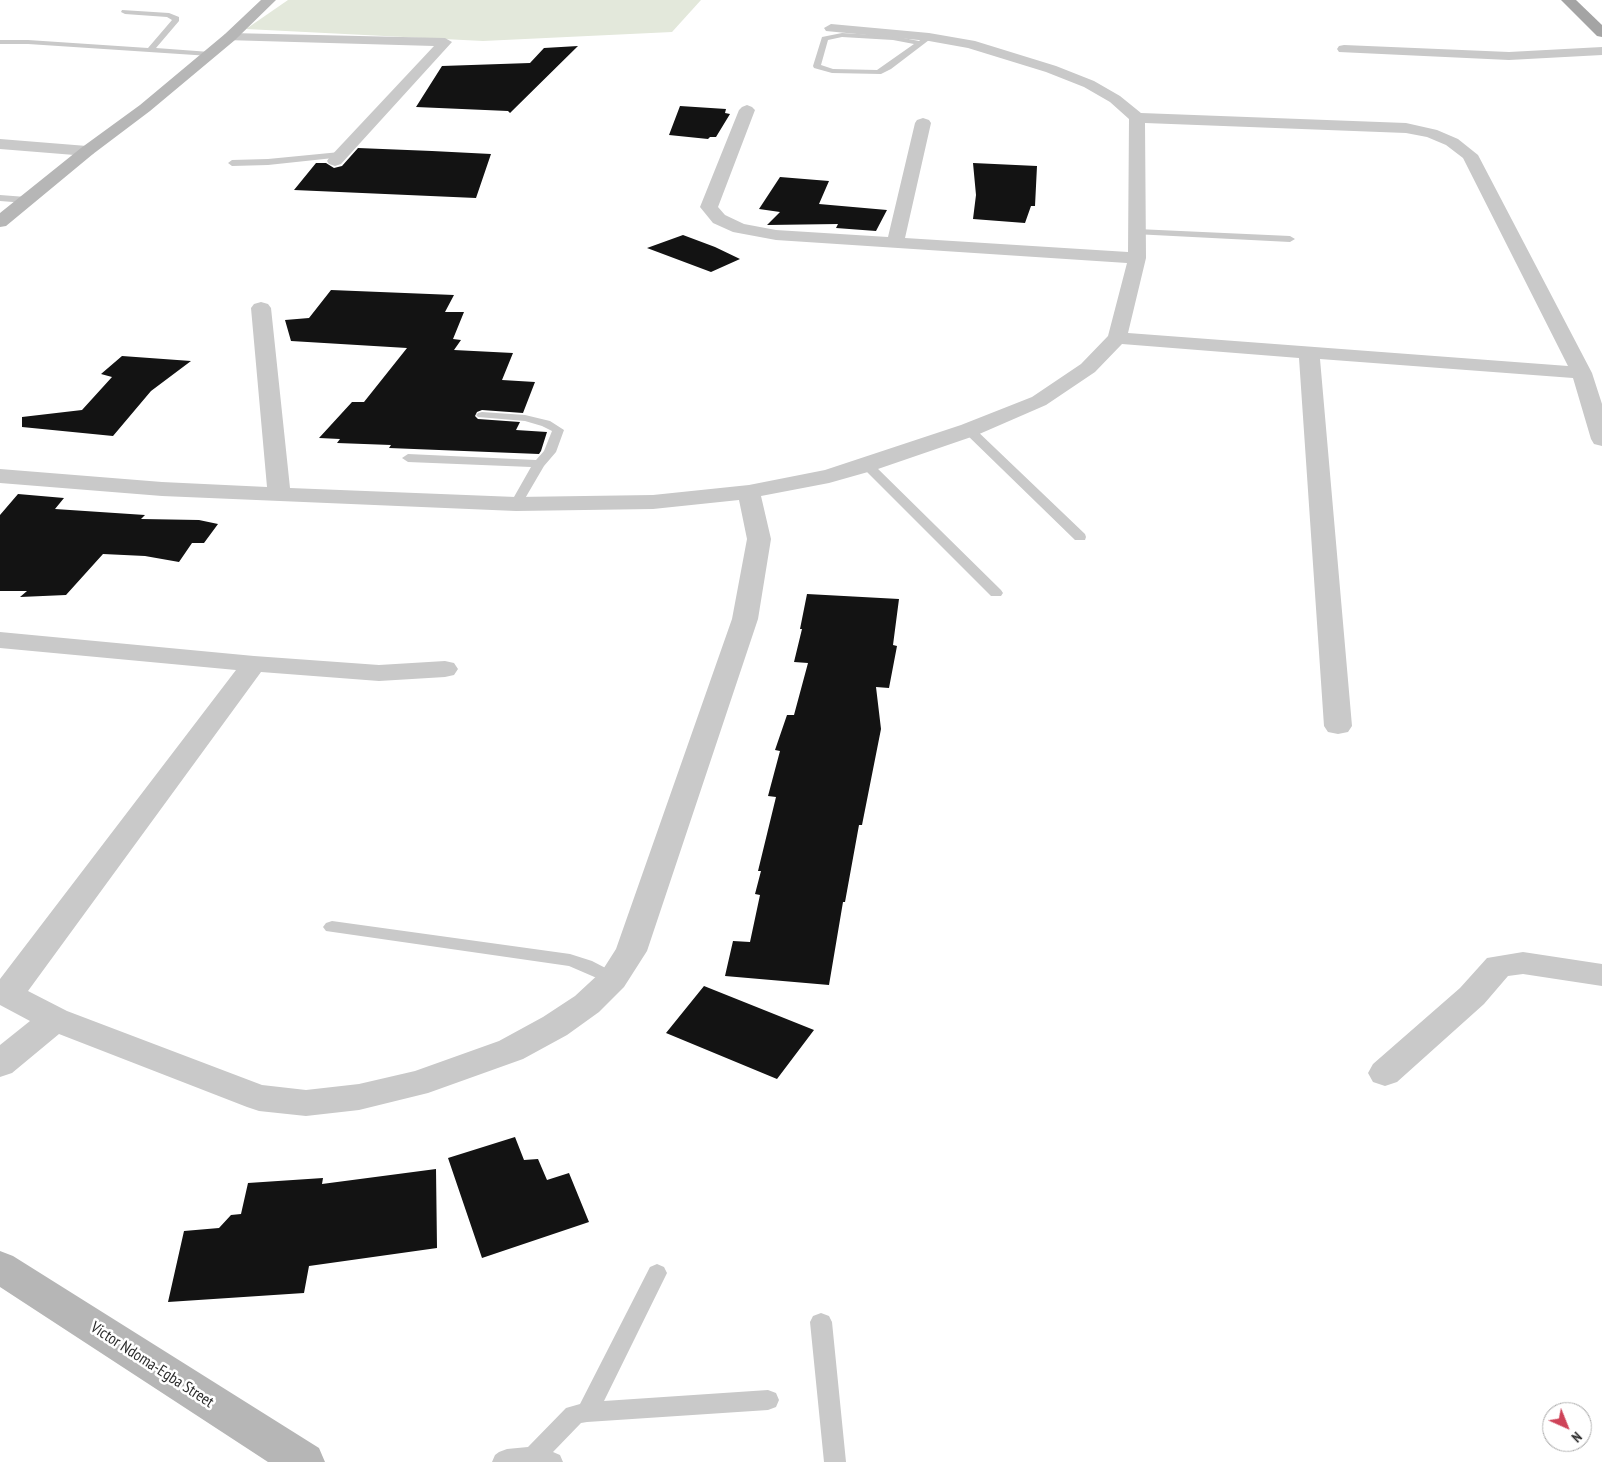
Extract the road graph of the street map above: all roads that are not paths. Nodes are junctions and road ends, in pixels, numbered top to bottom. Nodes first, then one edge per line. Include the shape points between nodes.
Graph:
1 (269, 0) edge
2 (1568, 0) edge
3 (125, 12) dead end
4 (831, 28) dead end
5 (1602, 33) edge
6 (230, 37) junction
7 (924, 40) junction
8 (0, 42) edge
9 (1344, 48) dead end
10 (151, 49) junction
11 (1602, 51) edge
12 (210, 54) junction
13 (747, 110) dead end
14 (1137, 118) junction
15 (923, 123) dead end
16 (0, 144) edge
17 (87, 151) junction
18 (337, 158) joint
19 (232, 163) dead end
20 (0, 198) edge
21 (26, 200) junction
22 (0, 222) edge
23 (1137, 232) junction
24 (1290, 239) dead end
25 (896, 243) junction
26 (1137, 258) junction
27 (261, 308) dead end
28 (1117, 338) junction
29 (1309, 352) junction
30 (1582, 373) junction
31 (482, 415) dead end
32 (969, 430) junction
33 (1602, 439) edge
34 (408, 458) dead end
35 (538, 464) junction
36 (866, 465) junction
37 (0, 476) edge
38 (749, 492) junction
39 (279, 494) junction
40 (516, 504) junction
41 (1080, 537) dead end
42 (996, 592) dead end
43 (0, 640) edge
44 (254, 664) junction
45 (445, 669) dead end
46 (1338, 726) dead end
47 (332, 927) dead end
48 (1602, 975) edge
49 (613, 979) junction
50 (4, 993) edge
51 (55, 1019) junction
52 (0, 1064) edge
53 (1385, 1073) dead end
54 (0, 1267) edge
55 (657, 1273) dead end
56 (821, 1322) dead end
57 (768, 1400) dead end
58 (587, 1412) junction
59 (542, 1459) edge
60 (304, 1462) edge
61 (503, 1462) edge
62 (835, 1462) edge

1 - 6 street
2 - 5 main road
3 - 10 lane via 169,15 176,19
4 - 7 street
6 - 12 street
6 - 18 street via 446,42
7 - 7 lane via 832,36 825,39 817,66 832,71 878,72
7 - 14 street via 970,44 1051,69 1090,84
8 - 10 lane
9 - 11 street via 1509,56
10 - 12 lane
12 - 17 street
13 - 25 street via 709,207 719,219 739,228 776,235
14 - 23 street
14 - 30 street via 1406,128 1452,142 1470,155
15 - 25 street
16 - 17 street
17 - 21 street
18 - 19 lane
20 - 21 lane
21 - 22 street
23 - 24 lane
23 - 26 street
25 - 26 street
26 - 28 street
27 - 39 street
28 - 29 street
28 - 32 street via 1088,368 1039,401
29 - 30 street
29 - 46 street
30 - 33 street
31 - 35 lane via 525,418 558,430 550,452
32 - 36 street
32 - 41 lane
34 - 35 lane
35 - 40 lane
36 - 38 street
36 - 42 lane
37 - 39 street via 162,489
38 - 40 street via 653,502
38 - 49 street via 760,539 745,619 632,951
39 - 40 street
43 - 44 street
44 - 45 street via 380,673
44 - 50 street
47 - 49 lane via 570,960
48 - 53 street via 1523,962 1498,966 1472,996
49 - 51 street via 587,1004 511,1050 416,1084 359,1097 306,1103 259,1098
50 - 51 street
51 - 52 street
54 - 60 street, Victor Ndoma-Egba Street
55 - 58 lane
56 - 62 lane
57 - 58 lane
58 - 59 lane via 574,1415
59 - 61 lane

